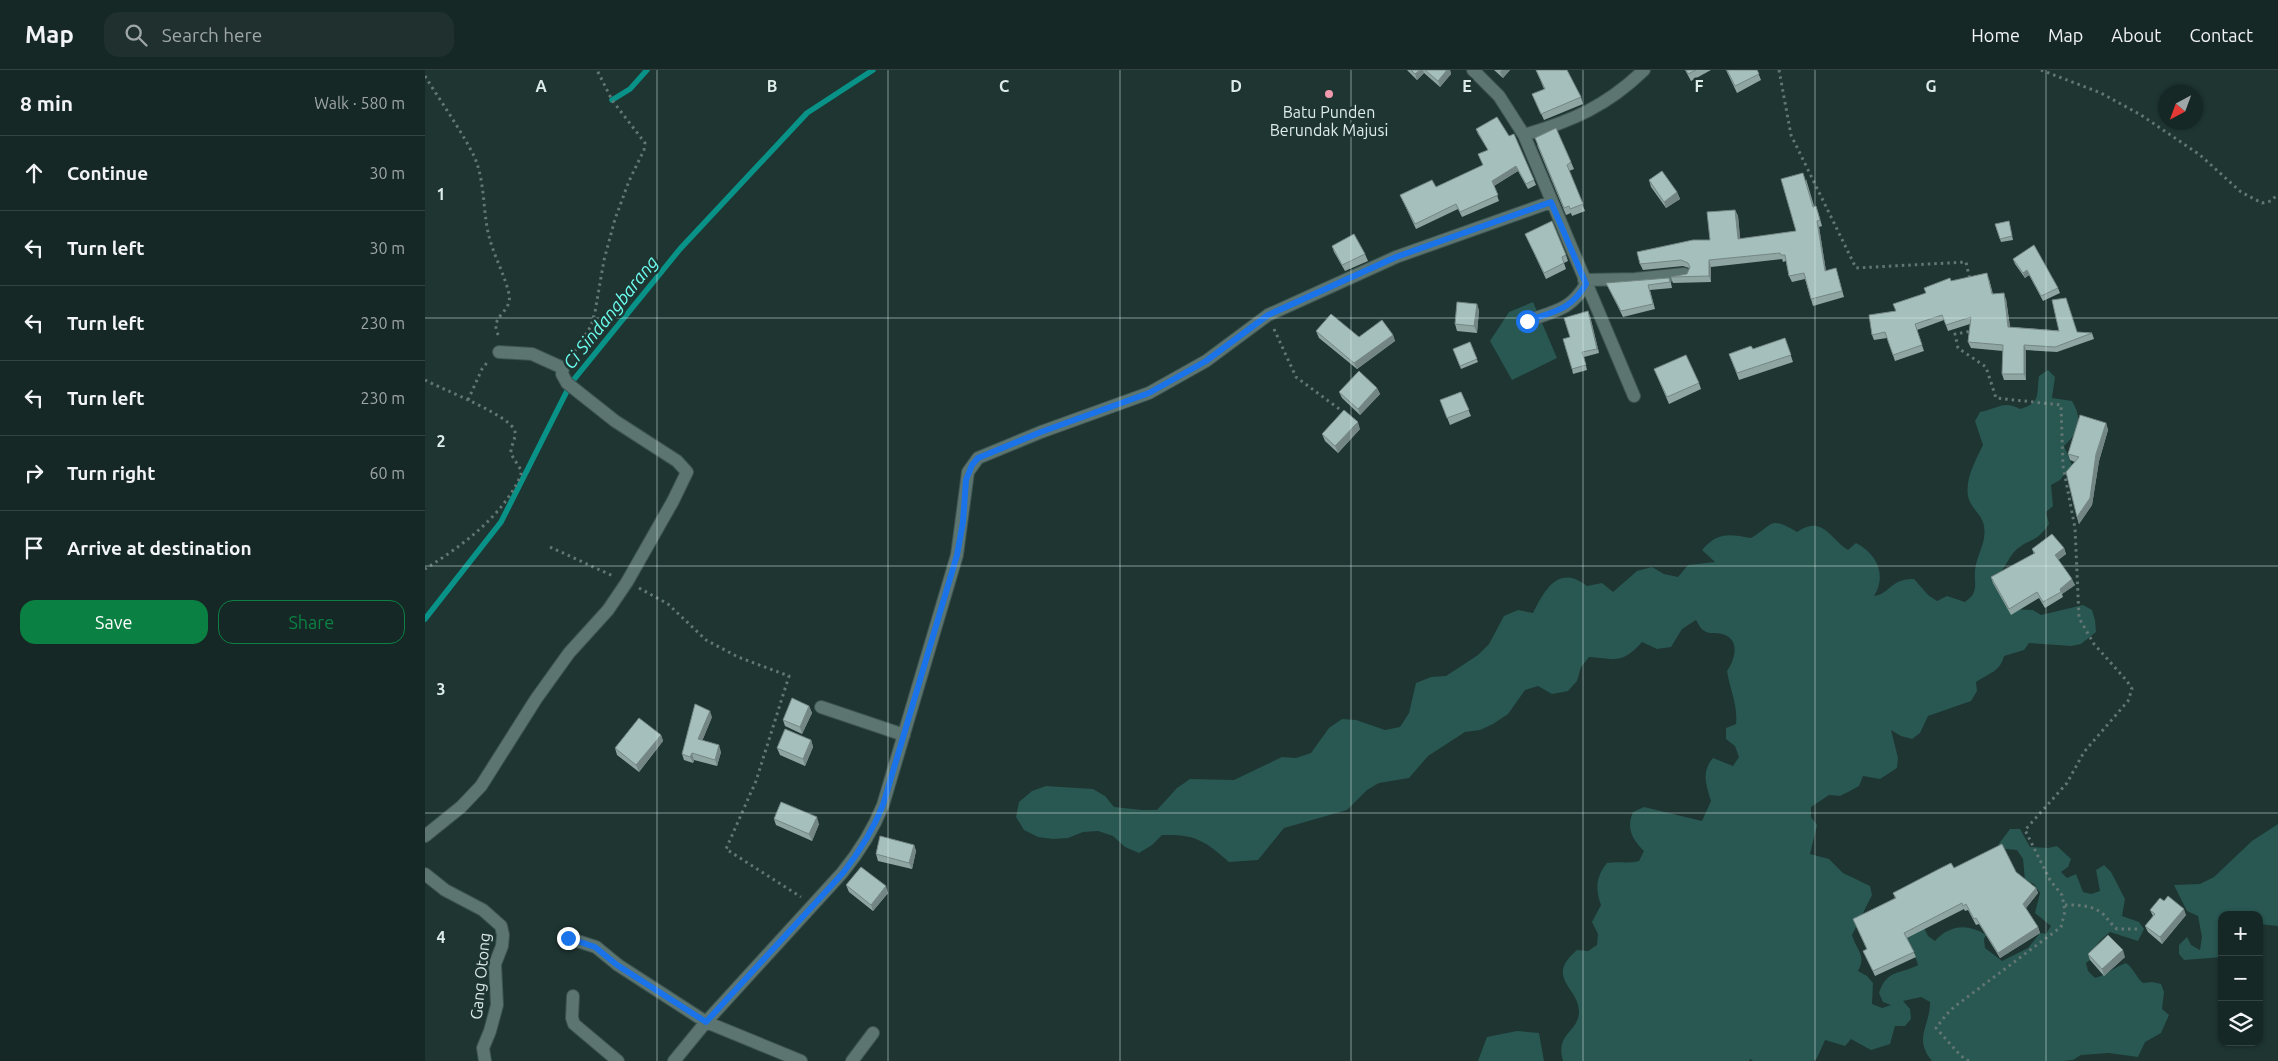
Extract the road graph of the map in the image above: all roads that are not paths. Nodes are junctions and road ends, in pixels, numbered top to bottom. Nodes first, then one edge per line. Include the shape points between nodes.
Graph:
1 (1473, 70) edge
2 (1644, 70) edge
3 (1523, 135) junction
4 (1551, 202) junction
5 (1684, 274) edge
6 (1585, 282) junction
7 (1527, 321) dead end
8 (499, 352) road end
9 (1634, 396) dead end
10 (821, 707) dead end
11 (904, 735) junction
12 (425, 836) edge
13 (425, 874) edge
14 (568, 938) dead end
15 (573, 996) dead end
16 (706, 1022) junction
17 (873, 1033) dead end
18 (485, 1061) edge
19 (619, 1061) edge
20 (674, 1061) edge
21 (801, 1061) edge
22 (852, 1061) edge

1 - 3 street via 1499,96
2 - 3 street via 1601,105
3 - 4 street
4 - 6 street
4 - 11 street via 1396,257 1268,315 1206,361 1156,389 978,458 966,480 957,555
5 - 6 street
6 - 7 street via 1581,292 1566,307
6 - 9 street
8 - 12 street via 532,354 563,368 562,374 567,383 615,421 677,460 687,472 609,610 569,653 481,786
10 - 11 street
11 - 16 street via 883,805 860,851
13 - 18 street, Gang Otong via 445,890 483,910 501,926 502,946 495,964 497,1005 483,1048
14 - 16 street via 595,947 617,965
15 - 19 street via 574,1024
16 - 20 street
16 - 21 street
17 - 22 street

